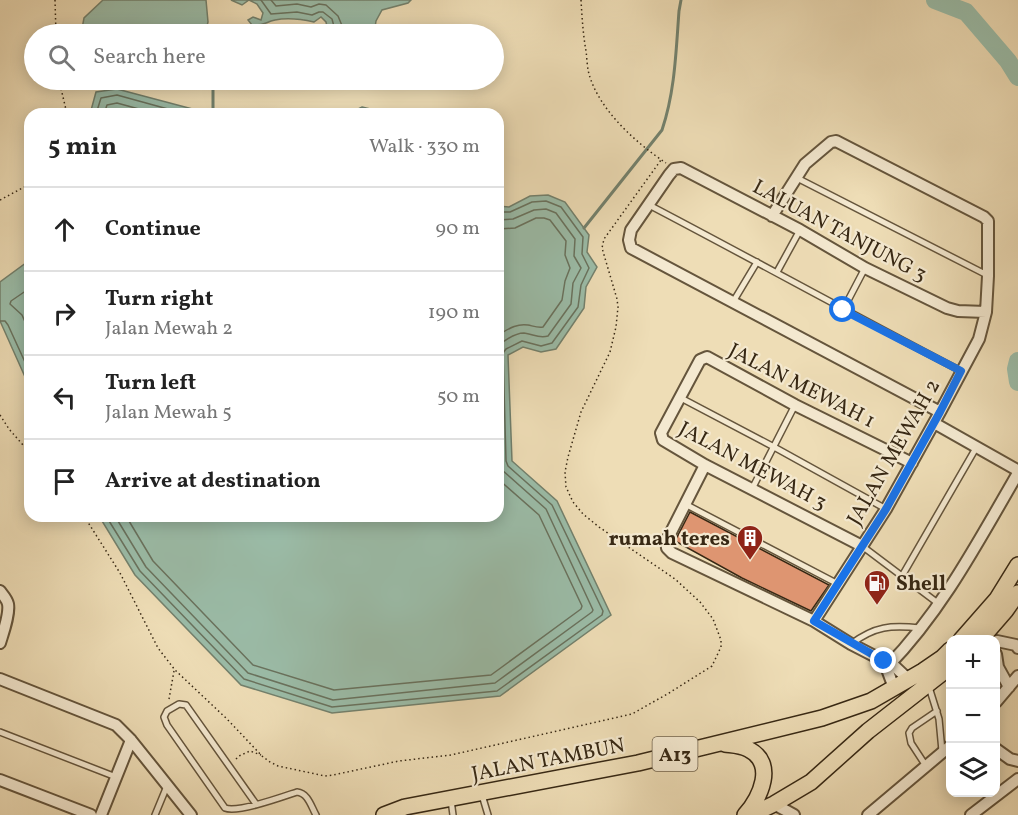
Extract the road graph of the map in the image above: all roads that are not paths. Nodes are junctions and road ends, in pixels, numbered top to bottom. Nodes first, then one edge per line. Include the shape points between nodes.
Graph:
1 (797, 177) junction
2 (649, 205) junction
3 (772, 216) junction
4 (800, 230) junction
5 (757, 262) junction
6 (866, 268) junction
7 (777, 273) junction
8 (988, 276) junction
9 (733, 302) junction
10 (843, 310) junction
11 (986, 312) junction
12 (961, 371) junction
13 (680, 397) junction
14 (795, 405) junction
15 (940, 412) junction
16 (934, 423) junction
17 (774, 447) junction
18 (976, 448) junction
19 (912, 463) junction
20 (705, 465) junction
21 (1018, 472) edge
22 (752, 489) junction
23 (685, 504) junction
24 (886, 509) junction
25 (862, 546) junction
26 (1018, 565) edge
27 (903, 576) junction
28 (838, 584) junction
29 (0, 591) edge
30 (1018, 593) edge
31 (939, 604) junction
32 (814, 621) junction
33 (920, 628) junction
34 (2, 630) edge
35 (965, 635) edge
36 (995, 635) edge
37 (0, 643) edge
38 (851, 644) junction
39 (1000, 644) edge
40 (1017, 646) edge
41 (946, 654) edge
42 (887, 664) junction
43 (946, 671) edge
44 (1000, 671) edge
45 (1018, 676) edge
46 (0, 679) edge
47 (909, 680) junction
48 (929, 685) junction
49 (1009, 687) junction
50 (894, 688) junction
51 (1000, 697) edge
52 (937, 711) junction
53 (0, 732) edge
54 (131, 740) junction
55 (719, 743) junction
56 (946, 749) edge
57 (1000, 752) edge
58 (1015, 762) edge
59 (926, 766) junction
60 (116, 777) junction
61 (1018, 779) edge
62 (0, 780) edge
63 (167, 785) junction
64 (482, 794) junction
65 (451, 799) junction
66 (256, 804) junction
67 (774, 804) junction
68 (90, 815) edge
69 (101, 815) edge
70 (155, 815) edge
71 (191, 815) edge
72 (316, 815) edge
73 (384, 815) edge
74 (453, 815) edge
75 (488, 815) edge
76 (745, 815) edge
77 (751, 815) edge
78 (794, 815) edge
79 (868, 815) edge
80 (970, 815) edge

1 - 3 street
1 - 8 lane
1 - 8 street, JALAN MEWAH 2 via 808,160 836,141 984,217 988,221
2 - 3 street, LALUAN TANJUNG 3 via 674,169 681,168
2 - 5 lane
2 - 9 street via 631,230 631,248
3 - 4 street, LALUAN TANJUNG 3
4 - 6 street, LALUAN TANJUNG 3
4 - 7 lane
5 - 7 lane
5 - 9 lane
6 - 10 lane
6 - 11 street, LALUAN TANJUNG 3 via 947,309
7 - 10 lane
8 - 11 street, JALAN MEWAH 2
9 - 15 street
10 - 12 lane
11 - 12 street, JALAN MEWAH 2 via 979,339
12 - 15 street, JALAN MEWAH 2
13 - 14 street, JALAN MEWAH 1 via 700,360 707,357
13 - 17 lane
13 - 20 street, JALAN MEWAH 3 via 661,437
14 - 17 lane
14 - 19 street, JALAN MEWAH 1
15 - 16 street, JALAN MEWAH 2
16 - 18 street
16 - 19 street, JALAN MEWAH 2
17 - 22 lane
17 - 24 lane
18 - 21 street
18 - 27 lane
19 - 24 street, JALAN MEWAH 2
20 - 22 street, JALAN MEWAH 3
20 - 23 street
21 - 31 street
22 - 25 street, JALAN MEWAH 3
23 - 28 lane
23 - 32 street via 666,542 672,553
24 - 25 street, JALAN MEWAH 2
25 - 27 lane
25 - 28 street, JALAN MEWAH 2
26 - 35 main road via 997,599
27 - 31 lane
28 - 32 street, JALAN MEWAH 2
29 - 34 street via 8,608
30 - 36 main road
31 - 33 street
32 - 38 street
33 - 38 lane via 878,628
33 - 42 street
34 - 37 street
38 - 42 street
39 - 40 street
41 - 47 main road, JALAN TAMBUN / A13
42 - 47 street
42 - 50 street
43 - 48 main road
44 - 49 street
45 - 49 street
46 - 54 street via 116,725
47 - 50 main road, JALAN TAMBUN / A13
48 - 52 lane
48 - 67 main road via 868,731 811,782
49 - 51 street
50 - 55 main road, JALAN TAMBUN / A13 via 871,701 822,718
52 - 56 lane
52 - 59 lane via 909,733
53 - 60 lane
54 - 60 street
54 - 63 street
55 - 64 main road, JALAN TAMBUN / A13
55 - 76 main road via 747,748 762,765 762,786
56 - 59 street
57 - 58 street
59 - 79 street
60 - 69 street
61 - 80 street
62 - 68 street
63 - 70 lane
63 - 71 street
64 - 65 main road, JALAN TAMBUN / A13
64 - 75 lane
65 - 73 main road, JALAN TAMBUN / A13
65 - 74 lane
66 - 66 lane via 225,808 167,725 167,711 179,704 186,705
66 - 72 lane via 297,792 305,795
67 - 77 main road
67 - 78 street

